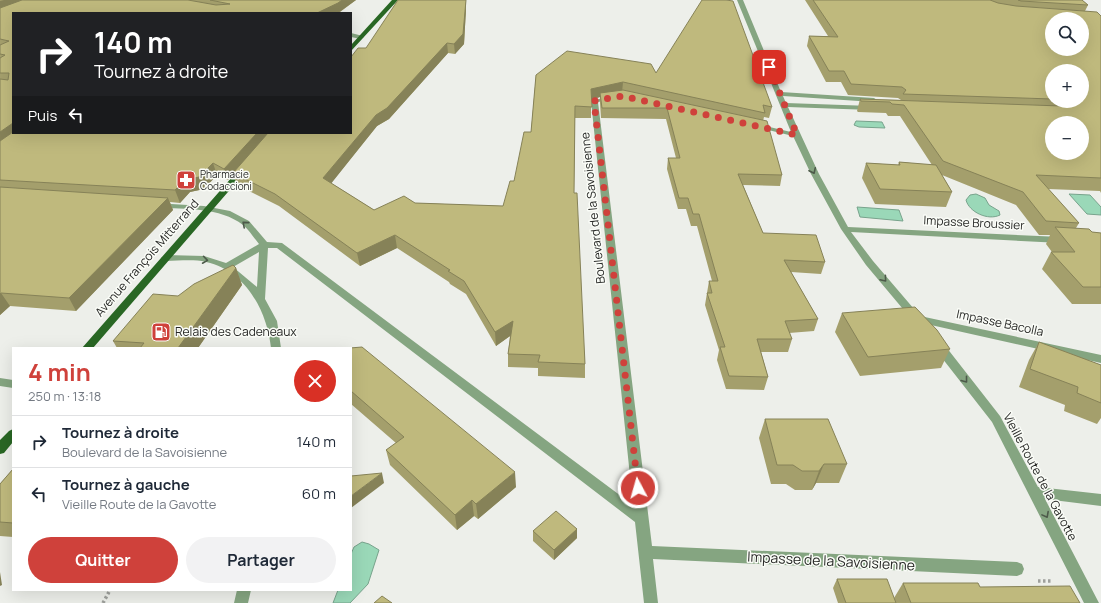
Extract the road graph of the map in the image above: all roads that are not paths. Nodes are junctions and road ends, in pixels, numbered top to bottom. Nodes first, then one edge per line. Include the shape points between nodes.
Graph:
1 (395, 0) edge
2 (740, 0) edge
3 (352, 35) edge
4 (361, 37) junction
5 (352, 48) edge
6 (780, 94) junction
7 (622, 96) edge
8 (883, 101) edge
9 (785, 105) junction
10 (880, 108) edge
11 (754, 122) edge
12 (796, 132) junction
13 (251, 162) edge
14 (147, 205) edge
15 (209, 209) junction
16 (845, 229) junction
17 (1070, 241) edge
18 (264, 244) junction
19 (166, 258) junction
20 (227, 266) junction
21 (261, 298) junction
22 (917, 319) junction
23 (88, 347) edge
24 (276, 347) edge
25 (1101, 358) edge
26 (0, 382) edge
27 (12, 384) edge
28 (12, 435) edge
29 (0, 449) edge
30 (1034, 492) junction
31 (1101, 500) edge
32 (641, 519) junction
33 (645, 552) junction
34 (1017, 569) road end
35 (244, 591) edge
36 (241, 603) edge
37 (651, 603) edge
38 (1092, 603) edge

1 - 4 main road
2 - 6 street, Vieille Route de la Gavotte
3 - 4 street
4 - 5 main road
6 - 8 street
6 - 9 street, Vieille Route de la Gavotte
7 - 32 street, Boulevard de la Savoisienne via 594,101
9 - 10 street
9 - 12 street, Vieille Route de la Gavotte
11 - 12 street
12 -> 16 street, Vieille Route de la Gavotte via 814,174
13 - 15 main road, Avenue François Mitterrand
14 - 15 street
18 -> 15 street via 238,218
15 - 19 main road, Avenue François Mitterrand
16 - 17 street, Impasse Broussier
16 -> 22 street, Vieille Route de la Gavotte via 864,256
18 - 20 street
18 - 21 street
18 - 32 street via 279,245
19 -> 20 street via 208,260
19 - 23 main road, Avenue François Mitterrand
20 - 21 street
21 - 24 street via 271,319
22 - 25 street, Impasse Bacolla
22 -> 30 street, Vieille Route de la Gavotte via 996,419
26 - 27 street
28 - 29 main road
30 - 31 street
30 -> 38 street, Vieille Route de la Gavotte
32 - 33 street, Boulevard de la Savoisienne
33 - 34 street, Impasse de la Savoisienne
33 - 37 street, Boulevard de la Savoisienne
35 - 36 street

